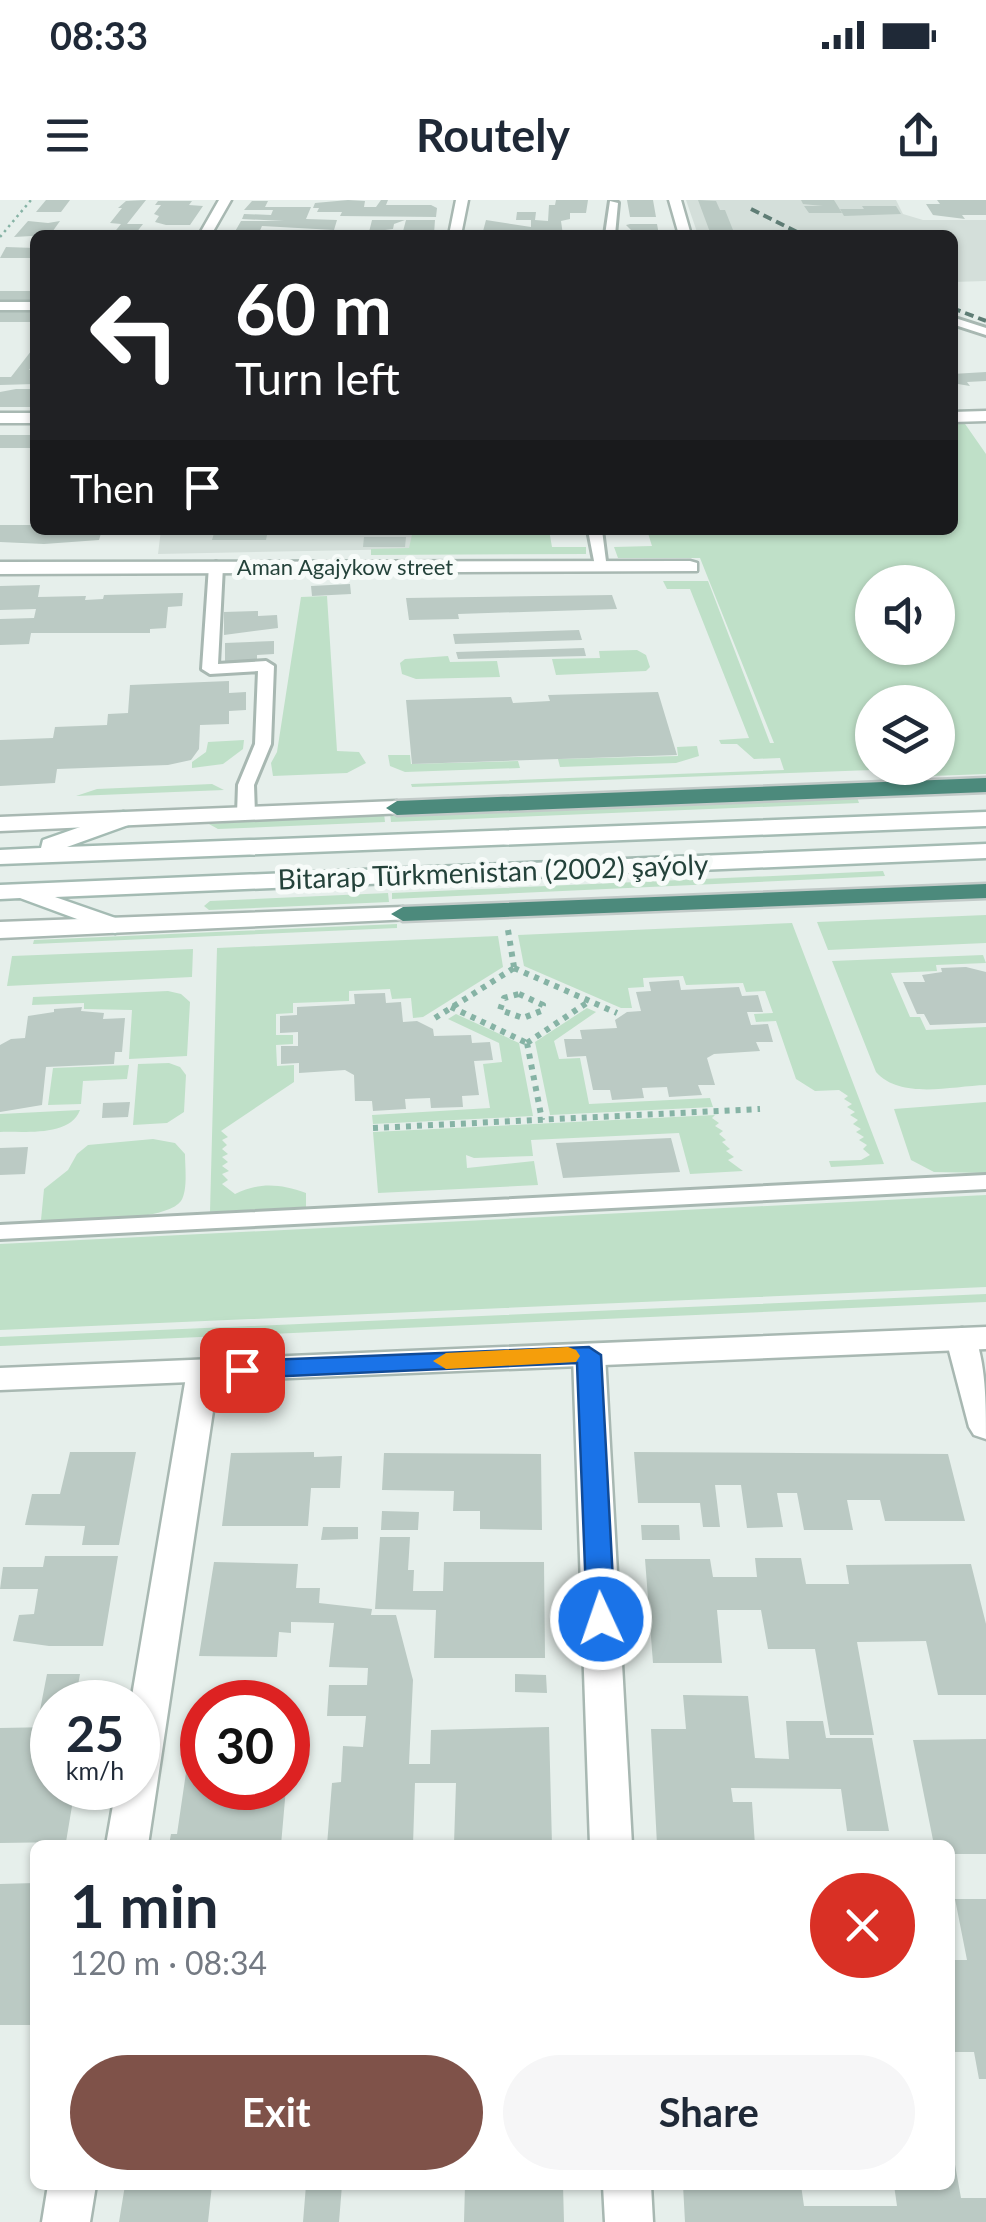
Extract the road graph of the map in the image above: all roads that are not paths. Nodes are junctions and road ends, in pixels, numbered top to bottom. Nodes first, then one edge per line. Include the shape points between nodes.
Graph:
1 (225, 200) edge
2 (462, 200) edge
3 (675, 200) edge
4 (613, 204) dead end
5 (208, 230) edge
6 (457, 230) edge
7 (610, 230) edge
8 (684, 230) edge
9 (0, 306) edge
10 (30, 306) edge
11 (958, 322) edge
12 (986, 332) edge
13 (986, 416) edge
14 (958, 417) edge
15 (0, 418) edge
16 (30, 418) edge
17 (597, 535) edge
18 (216, 566) junction
19 (602, 566) junction
20 (690, 567) dead end
21 (0, 568) edge
22 (986, 784) edge
23 (397, 808) joint
24 (246, 814) junction
25 (124, 819) junction
26 (986, 819) edge
27 (0, 824) edge
28 (986, 852) edge
29 (10, 856) edge
30 (7, 892) edge
31 (986, 892) edge
32 (403, 914) joint
33 (115, 926) junction
34 (0, 930) edge
35 (986, 1182) edge
36 (0, 1232) edge
37 (974, 1338) edge
38 (589, 1355) junction
39 (203, 1371) junction
40 (0, 1379) edge
41 (986, 1427) edge
42 (154, 1680) edge
43 (132, 1810) edge
44 (127, 1840) edge
45 (611, 1840) edge
46 (71, 2190) edge
47 (627, 2190) edge
48 (66, 2222) edge
49 (628, 2222) edge

1 - 5 street
2 - 6 street
3 - 8 street
4 - 7 lane
9 - 10 street
11 - 12 lane
13 - 14 street
15 - 16 street
17 - 19 lane
18 - 19 street, Aman Agajykow street
18 - 21 street, Aman Agajykow street
18 - 24 lane via 210,669 266,666 264,744 246,785
19 - 20 street, Aman Agajykow street
22 - 23 highway
23 - 24 street
24 - 25 street
25 - 27 street
25 - 29 street
26 - 29 street, Bitarap Türkmenistan (2002) şaýoly
28 - 30 street, Bitarap Türkmenistan (2002) şaýoly
30 - 33 street
31 - 32 highway
32 - 33 street
33 - 34 street
35 - 36 lane
37 - 38 street
37 - 41 street
38 - 39 street
38 - 45 street
39 - 40 street
39 - 42 street
43 - 44 street
46 - 48 street
47 - 49 street

